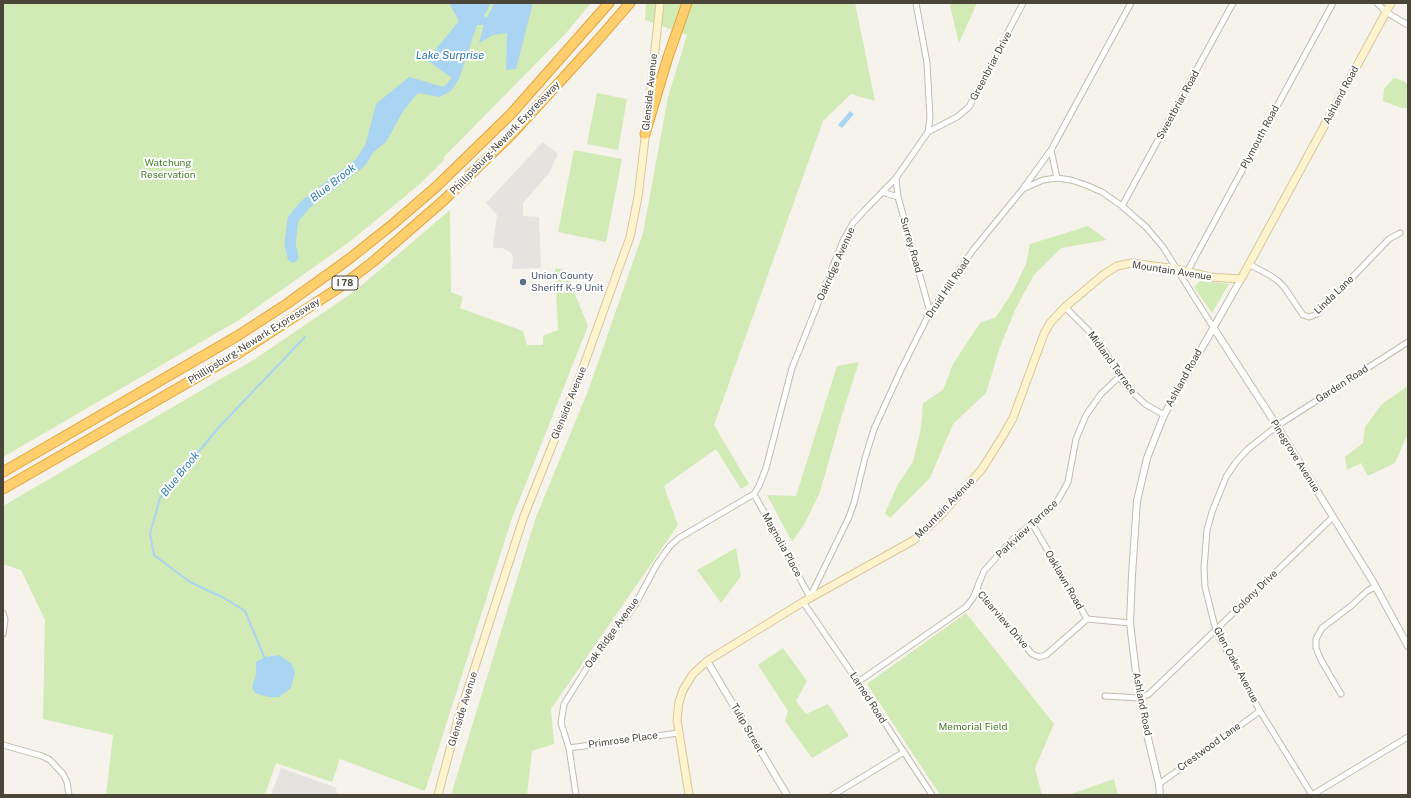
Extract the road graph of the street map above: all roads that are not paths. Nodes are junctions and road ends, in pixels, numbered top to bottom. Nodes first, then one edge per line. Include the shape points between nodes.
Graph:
1 (609, 3) edge
2 (630, 3) edge
3 (660, 3) edge
4 (687, 3) edge
5 (916, 3) edge
6 (1024, 3) edge
7 (1131, 3) edge
8 (1233, 3) edge
9 (1333, 3) edge
10 (1377, 3) edge
11 (1391, 3) edge
12 (1386, 12) junction
13 (1408, 25) edge
14 (928, 132) junction
15 (645, 134) junction
16 (1051, 150) junction
17 (896, 178) junction
18 (1057, 178) junction
19 (1022, 190) junction
20 (882, 192) junction
21 (898, 197) junction
22 (1122, 206) junction
23 (1400, 233) dead end
24 (1249, 264) junction
25 (1176, 269) junction
26 (1187, 272) junction
27 (1240, 279) junction
28 (1065, 307) junction
29 (930, 312) junction
30 (1213, 327) junction
31 (1408, 342) edge
32 (1120, 376) junction
33 (1164, 414) junction
34 (1276, 426) junction
35 (3, 472) edge
36 (3, 489) edge
37 (754, 494) junction
38 (1333, 517) junction
39 (1032, 523) junction
40 (1375, 587) junction
41 (977, 589) junction
42 (810, 597) junction
43 (802, 602) junction
44 (3, 613) edge
45 (1087, 619) junction
46 (1130, 623) junction
47 (1216, 630) junction
48 (3, 634) edge
49 (1408, 646) edge
50 (707, 661) junction
51 (858, 682) junction
52 (1341, 694) dead end
53 (1105, 696) dead end
54 (1140, 698) junction
55 (1260, 711) junction
56 (678, 732) junction
57 (1408, 737) edge
58 (3, 745) edge
59 (569, 748) junction
60 (904, 752) junction
61 (1159, 784) junction
62 (69, 795) edge
63 (438, 795) edge
64 (576, 795) edge
65 (689, 795) edge
66 (787, 795) edge
67 (833, 795) edge
68 (932, 795) edge
69 (1160, 795) edge
70 (1312, 795) edge

1 - 35 highway, Phillipsburg-Newark Expressway / I 78 via 511,114 420,201 349,259 239,335
2 - 36 highway, Phillipsburg-Newark Expressway / I 78 via 511,136 444,200 374,261 340,287 239,353
3 - 15 main road, Glenside Avenue
4 - 15 highway
5 - 14 street, Oakridge Avenue via 927,63 930,118
6 - 14 street, Greenbriar Drive via 969,107 957,117
7 - 16 street, Druid Hill Road
8 - 22 street, Sweetbriar Road
9 - 26 street, Plymouth Road
10 - 12 street
11 - 12 main road, Ashland Road
12 - 13 street
12 - 24 main road, Ashland Road
14 - 17 street, Oakridge Avenue
15 - 63 main road, Glenside Avenue via 638,197 630,237 580,376 524,516 458,719
16 - 18 street
16 - 19 street, Druid Hill Road
17 - 20 street, Oakridge Avenue
17 - 21 street, Surrey Road
18 - 19 street via 1043,180
18 - 22 street, Pinegrove Avenue via 1086,184
19 - 29 street, Druid Hill Road via 973,250
20 - 21 street
20 - 37 street, Oakridge Avenue via 853,224 844,241 792,368 766,468
21 - 29 street, Surrey Road
22 - 25 street, Pinegrove Avenue via 1146,227 1163,247
23 - 24 street, Linda Lane via 1389,239 1317,314 1309,317 1303,314 1278,281
24 - 27 main road, Ashland Road
25 - 26 main road, Mountain Avenue
25 - 28 main road, Mountain Avenue via 1132,263 1122,265 1104,275
25 - 30 street, Pinegrove Avenue
26 - 27 main road, Mountain Avenue
27 - 30 street, Ashland Road
28 - 32 street, Midland Terrace via 1094,336
28 - 42 main road, Mountain Avenue via 1046,328 1013,418 982,469 969,485 940,517 914,540
29 - 42 street, Druid Hill Road via 874,428 851,510
30 - 33 street, Ashland Road
30 - 34 street, Pinegrove Avenue
31 - 34 street, Garden Road
32 - 33 street, Midland Terrace via 1137,397
32 - 39 street, Parkview Terrace via 1101,394 1083,421 1075,444 1070,476 1062,494 1054,505
33 - 46 street, Ashland Road via 1147,458 1137,501
34 - 38 street, Pinegrove Avenue
34 - 47 street, Glen Oaks Avenue via 1236,462 1212,512 1207,530 1204,568 1208,605
37 - 42 street, Magnolia Place
37 - 59 street, Oak Ridge Avenue via 679,538 662,554 635,605 588,666 564,704 561,723
38 - 40 street, Pinegrove Avenue
38 - 47 street, Colony Drive
39 - 41 street, Parkview Terrace via 1012,540 984,571
39 - 45 street, Oaklawn Road
40 - 49 street, Pinegrove Avenue
40 - 52 street via 1322,628 1316,639 1316,648 1321,660
41 - 45 street, Clearview Drive via 1035,656 1046,655
41 - 51 street, Parkview Terrace via 966,607
42 - 43 main road, Mountain Avenue
43 - 50 main road, Mountain Avenue
43 - 51 street, Larned Road
44 - 48 street
45 - 46 street, Oaklawn Road
46 - 54 street, Ashland Road
47 - 54 street, Colony Drive via 1149,694
47 - 55 street, Glen Oaks Avenue
50 - 56 main road, Mountain Avenue via 693,674 683,690 677,713
50 - 66 street, Tulip Street
51 - 60 street, Larned Road
53 - 54 street
54 - 61 street, Ashland Road
55 - 61 street, Crestwood Lane
55 - 70 street, Glen Oaks Avenue
56 - 59 street, Primrose Place
56 - 65 main road, Mountain Avenue
57 - 70 street
58 - 62 street via 50,760 63,774
59 - 64 street, Oak Ridge Avenue
60 - 67 street
60 - 68 street, Larned Road
61 - 69 street, Ashland Road

